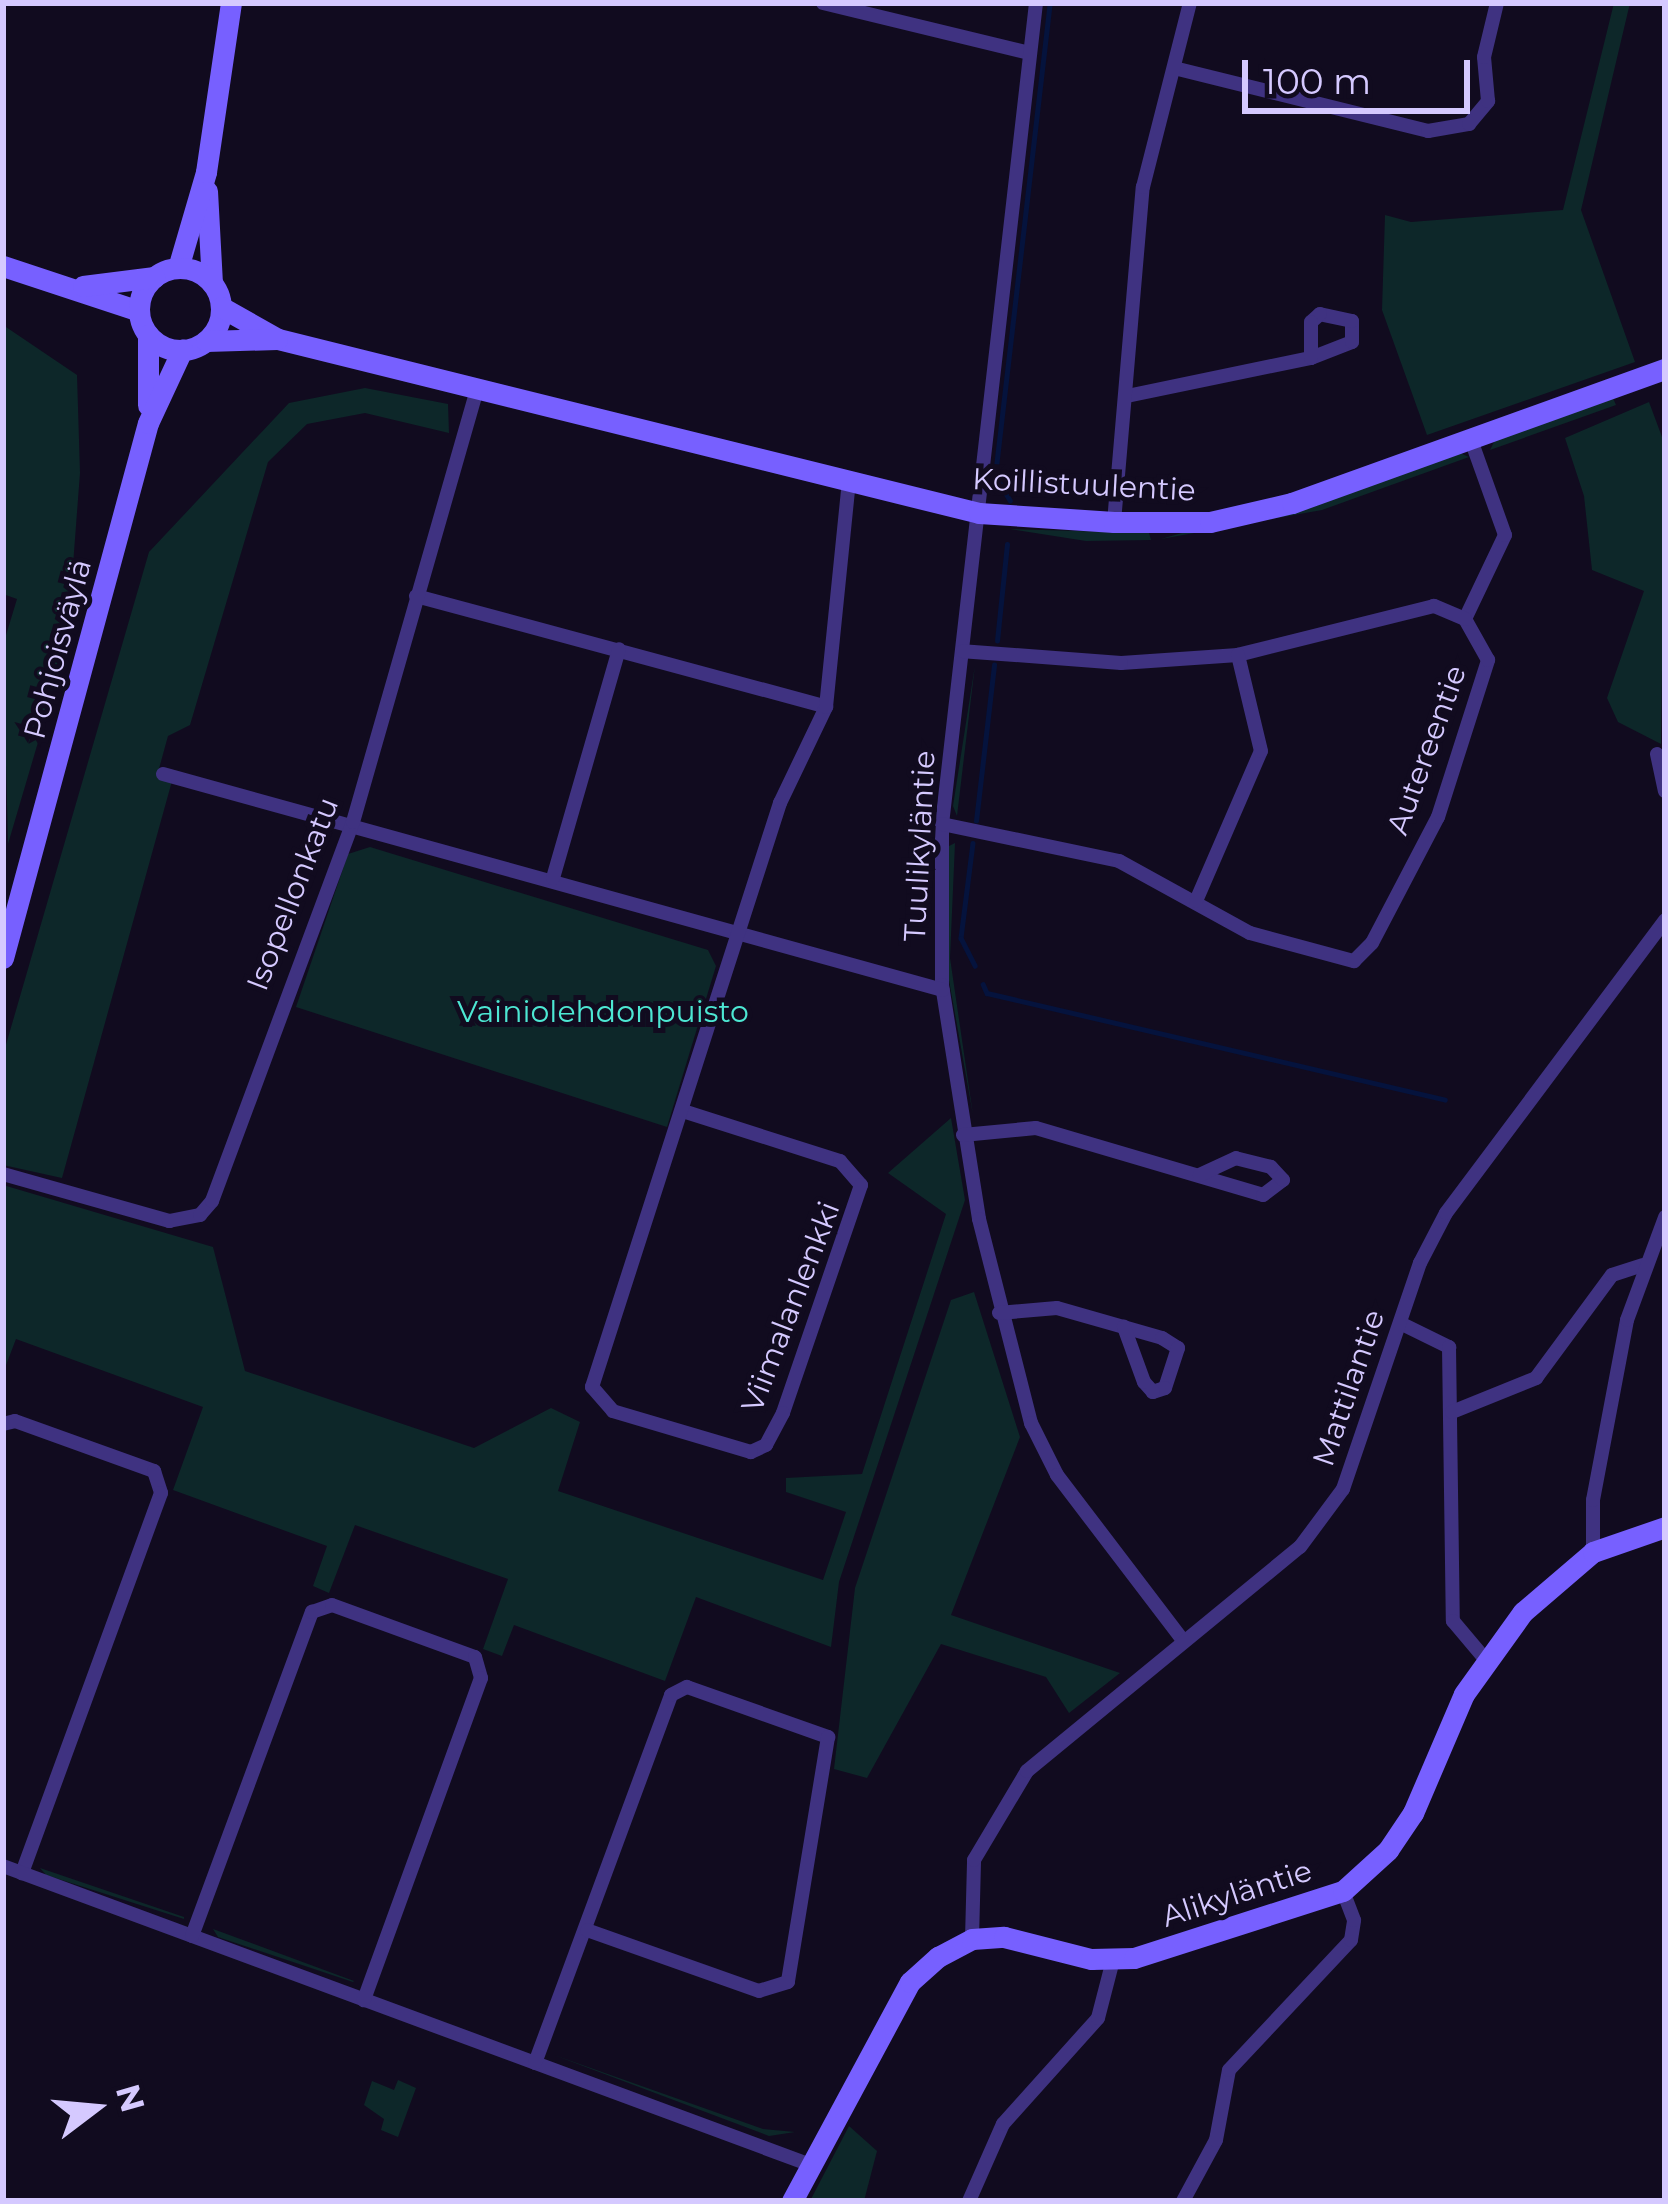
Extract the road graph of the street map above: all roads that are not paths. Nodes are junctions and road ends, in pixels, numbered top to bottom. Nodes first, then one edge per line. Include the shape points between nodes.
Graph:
1 (231, 3) edge
2 (823, 3) edge
3 (1036, 3) edge
4 (1190, 3) edge
5 (1497, 3) edge
6 (1030, 53) junction
7 (1174, 68) junction
8 (206, 172) junction
9 (3, 266) edge
10 (178, 268) junction
11 (154, 277) junction
12 (212, 283) junction
13 (82, 286) junction
14 (221, 307) junction
15 (139, 311) junction
16 (148, 334) junction
17 (278, 339) junction
18 (206, 340) junction
19 (182, 350) junction
20 (1310, 358) dead end
21 (1665, 369) edge
22 (477, 389) junction
23 (1127, 396) junction
24 (148, 423) junction
25 (1472, 440) junction
26 (849, 481) junction
27 (979, 513) junction
28 (1114, 522) junction
29 (416, 596) junction
30 (1465, 619) junction
31 (619, 649) junction
32 (963, 651) junction
33 (1238, 655) junction
34 (826, 707) junction
35 (1657, 754) dead end
36 (163, 774) dead end
37 (1665, 791) edge
38 (353, 822) junction
39 (942, 824) junction
40 (554, 878) junction
41 (1196, 901) junction
42 (1665, 920) edge
43 (742, 936) junction
44 (3, 958) edge
45 (943, 990) junction
46 (686, 1112) junction
47 (963, 1135) junction
48 (3, 1174) edge
49 (1200, 1175) junction
50 (1665, 1217) edge
51 (1642, 1265) junction
52 (999, 1313) junction
53 (1400, 1323) junction
54 (1124, 1328) junction
55 (1452, 1412) junction
56 (3, 1424) edge
57 (1665, 1527) edge
58 (1593, 1552) junction
59 (1182, 1639) junction
60 (1484, 1659) junction
61 (3, 1866) edge
62 (22, 1873) junction
63 (1342, 1891) junction
64 (587, 1930) junction
65 (192, 1936) junction
66 (972, 1939) junction
67 (1113, 1960) junction
68 (364, 2000) junction
69 (535, 2063) junction
70 (811, 2164) junction
71 (792, 2201) edge
72 (969, 2201) edge
73 (1183, 2201) edge

1 - 8 street
2 - 6 street
3 - 6 street, Tuulikyläntie
4 - 7 street
5 - 7 street via 1482,115 1428,131
6 - 27 street, Tuulikyläntie
7 - 23 street via 1143,187
8 - 10 street
8 - 12 street
9 - 13 street
10 - 11 street
10 - 12 street
11 - 13 street
11 - 15 street
12 - 14 street
13 - 15 street
14 - 17 street, Koillistuulentie
14 - 18 street
15 - 16 street
16 - 19 street
16 - 24 street, Pohjoisväylä
17 - 18 street, Koillistuulentie
17 - 22 street, Koillistuulentie
18 - 19 street
19 - 24 street, Pohjoisväylä
20 - 23 street
21 - 25 street, Koillistuulentie
22 - 26 street, Koillistuulentie
22 - 29 street, Isopellonkatu
23 - 28 street
24 - 44 street, Pohjoisväylä
25 - 28 street, Koillistuulentie via 1292,503 1210,522
25 - 30 street via 1505,535
26 - 27 street, Koillistuulentie
26 - 34 street, Viimalanlenkki
27 - 28 street, Koillistuulentie
27 - 32 street, Tuulikyläntie
29 - 31 street
29 - 38 street, Isopellonkatu
30 - 33 street via 1434,606 1403,610
30 - 41 street, Autereentie via 1481,638 1486,683 1438,817 1372,943 1354,961 1338,959 1250,933
31 - 34 street
31 - 40 street
32 - 33 street via 1121,663
32 - 39 street, Tuulikyläntie
33 - 41 street via 1261,751
34 - 43 street, Viimalanlenkki via 780,803
35 - 37 street
36 - 38 street
38 - 40 street
38 - 48 street, Isopellonkatu via 212,1202 200,1215 169,1221
39 - 41 street, Autereentie via 1119,861
39 - 45 street, Tuulikyläntie
40 - 43 street
42 - 53 street, Mattilantie via 1446,1213
43 - 45 street
43 - 46 street, Viimalanlenkki
45 - 47 street, Tuulikyläntie
46 - 46 street, Viimalanlenkki via 592,1387 614,1411 751,1452 766,1445 782,1412 861,1185 840,1161
47 - 49 street via 1036,1128
47 - 52 street, Tuulikyläntie
49 - 49 street via 1236,1158 1271,1167 1283,1180 1263,1195
50 - 51 street
51 - 55 street via 1612,1275 1536,1378
51 - 58 street via 1593,1499
52 - 54 street via 1057,1308
52 - 59 street, Tuulikyläntie via 1031,1423 1057,1475
53 - 55 street via 1449,1347
53 - 59 street, Mattilantie via 1343,1490 1300,1547
54 - 54 street via 1178,1348 1165,1388 1153,1392 1144,1382
55 - 60 street via 1453,1621
56 - 62 street via 15,1421 154,1471 160,1493
57 - 58 street, Alikyläntie
58 - 60 street, Alikyläntie via 1523,1612
59 - 66 street, Mattilantie via 1027,1771 989,1822 969,1884
60 - 63 street, Alikyläntie via 1413,1814 1388,1850
61 - 62 street
62 - 65 street
63 - 67 street, Alikyläntie
63 - 73 street via 1354,1920 1351,1940 1229,2070 1216,2140
64 - 64 street via 671,1695 687,1688 828,1736 788,1982 759,1991
64 - 69 street
65 - 68 street
65 - 68 street via 312,1612 332,1605 475,1658 481,1678
66 - 67 street via 1033,1941
66 - 70 street via 910,1982
67 - 72 street via 1098,2018 1003,2123
68 - 69 street
69 - 70 street
70 - 71 street

